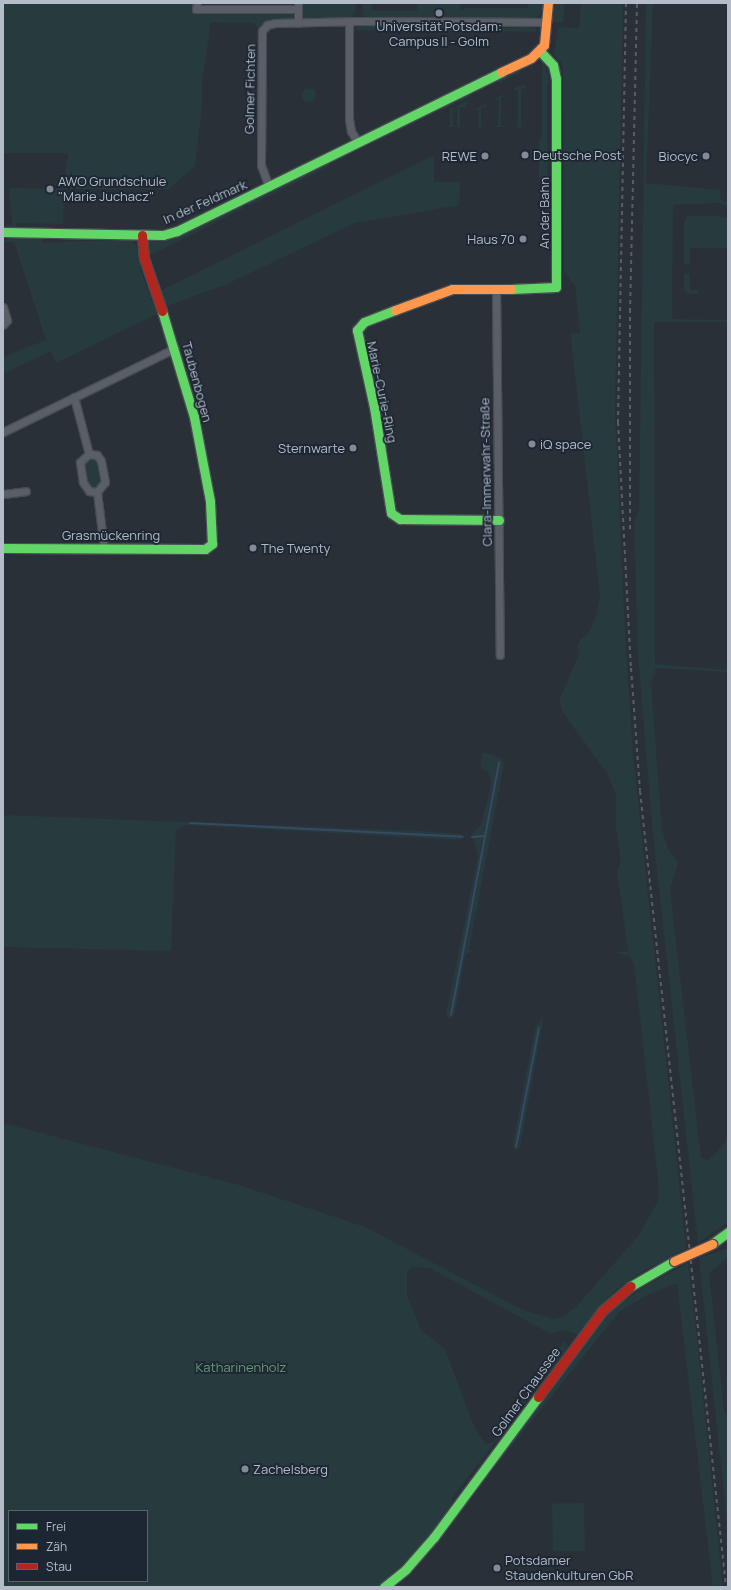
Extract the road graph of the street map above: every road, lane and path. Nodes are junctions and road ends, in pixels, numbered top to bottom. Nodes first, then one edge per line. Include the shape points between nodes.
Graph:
1 (197, 3) edge
2 (548, 3) edge
3 (298, 6) edge
4 (547, 22) junction
5 (298, 23) junction
6 (349, 23) junction
7 (540, 51) junction
8 (358, 143) junction
9 (269, 187) junction
10 (3, 232) edge
11 (142, 235) junction
12 (558, 284) joint
13 (496, 288) junction
14 (3, 307) edge
15 (3, 325) edge
16 (175, 348) junction
17 (74, 397) junction
18 (3, 432) edge
19 (89, 454) junction
20 (26, 491) dead end
21 (97, 492) junction
22 (3, 494) edge
23 (499, 520) junction
24 (213, 538) joint
25 (3, 548) edge
26 (104, 548) junction
27 (500, 656) dead end
28 (728, 1232) edge
29 (728, 1239) edge
30 (712, 1243) junction
31 (384, 1587) edge

1 - 3 street via 196,9
2 - 4 street
3 - 5 street
4 - 6 street, Golmer Fichten
4 - 7 street
5 - 6 street, Golmer Fichten
5 - 9 street, Golmer Fichten via 270,23 262,31 262,170
6 - 8 street via 349,119 351,131
7 - 8 street, In der Feldmark via 524,62
7 - 12 street, An der Bahn via 553,65 556,79
8 - 9 street, In der Feldmark
9 - 11 street, In der Feldmark via 177,231 163,235
10 - 11 street, In der Feldmark
11 - 16 street, Taubenbogen via 144,258
12 - 13 street, Marie-Curie-Ring via 548,289
13 - 23 street, Clara-Immerwahr-Straße
13 - 23 street, Marie-Curie-Ring via 452,289 364,322 357,330 374,407 391,513 400,519
14 - 15 street via 7,320
16 - 17 street
16 - 24 street, Taubenbogen via 201,448
17 - 18 street
17 - 19 street
19 - 21 street via 97,456 101,461 104,482
19 - 21 street via 80,462 83,482 89,491
20 - 22 street
21 - 26 street
23 - 27 street, Clara-Immerwahr-Straße
24 - 26 street, Grasmückenring via 212,544 204,548
25 - 26 street, Grasmückenring
28 - 30 street, Golmer Chaussee
29 - 30 street, Golmer Chaussee
30 - 31 street, Golmer Chaussee, bridge via 636,1281 602,1311 429,1543

